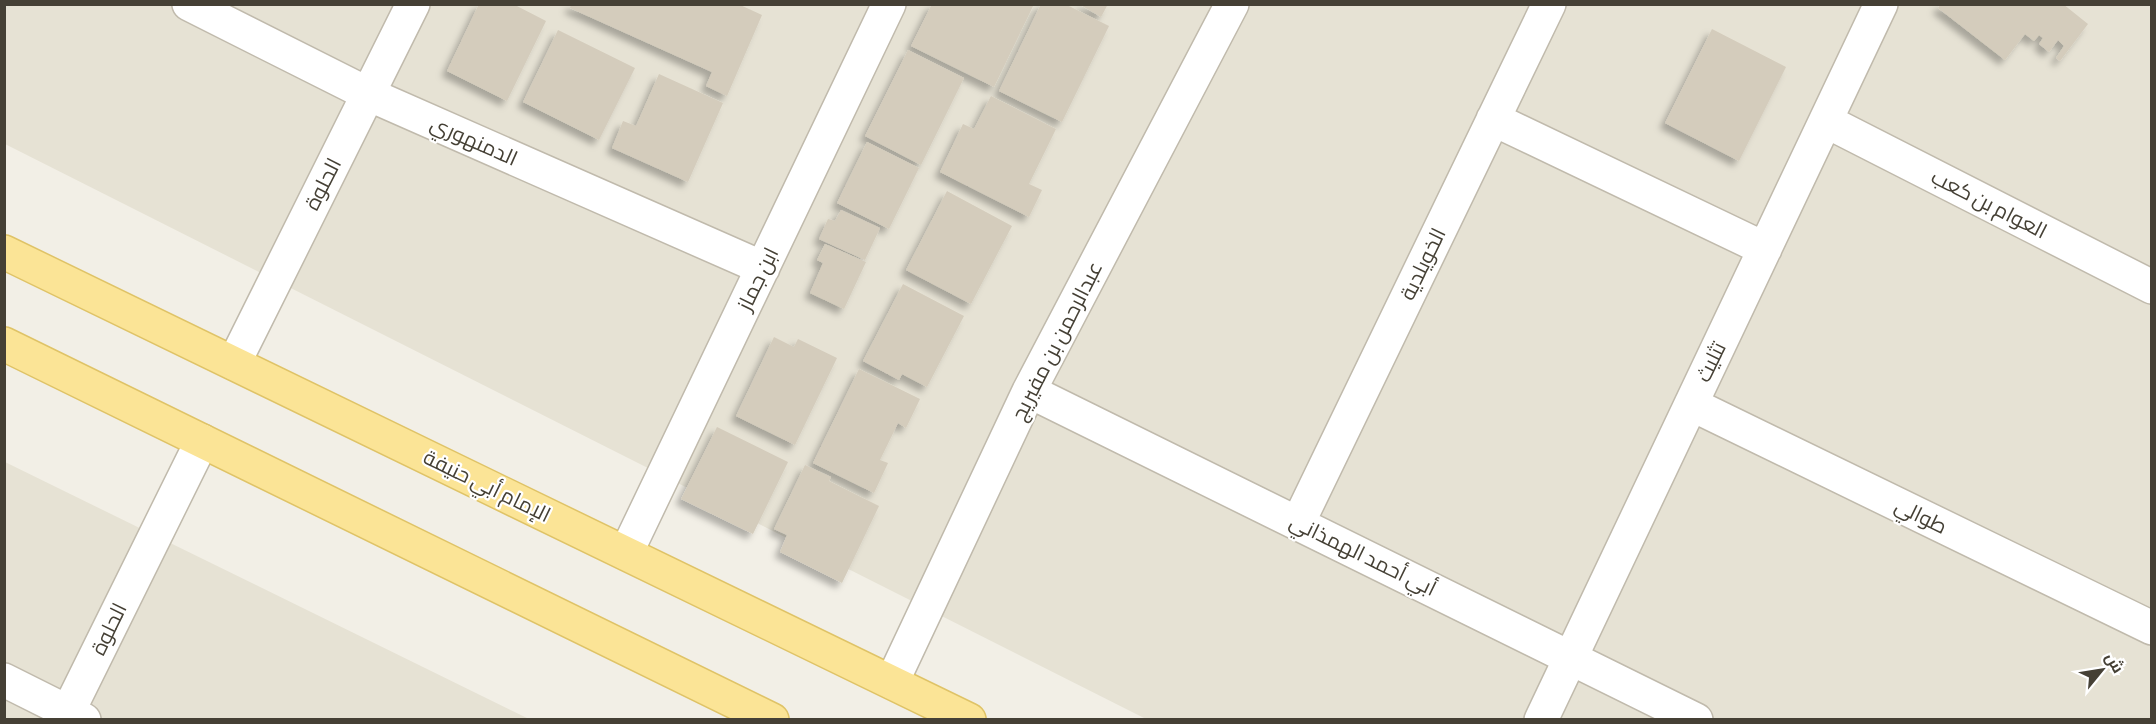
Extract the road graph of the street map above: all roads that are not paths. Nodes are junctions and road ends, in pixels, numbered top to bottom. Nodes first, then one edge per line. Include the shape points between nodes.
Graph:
1 (189, 4) edge
2 (413, 4) edge
3 (889, 4) edge
4 (1232, 4) edge
5 (1549, 4) edge
6 (1881, 4) edge
7 (368, 94) junction
8 (1493, 119) junction
9 (1826, 121) junction
10 (1765, 249) junction
11 (4, 252) edge
12 (763, 268) junction
13 (2151, 286) edge
14 (4, 344) edge
15 (234, 363) junction
16 (1029, 391) junction
17 (1691, 404) junction
18 (202, 441) junction
19 (1298, 523) junction
20 (626, 553) junction
21 (2151, 628) edge
22 (1571, 658) junction
23 (4, 680) edge
24 (892, 682) junction
25 (72, 717) edge
26 (772, 720) edge
27 (969, 720) edge
28 (1541, 720) edge
29 (1696, 720) edge

1 - 7 street, الدمنهوري
2 - 7 street, الحلوة
3 - 12 street, ابن جماز
4 - 16 street, عبدالرحمن بن مفيريج
5 - 8 street, الخويلدية
6 - 9 street, تثليث
7 - 12 street, الدمنهوري
7 - 15 street, الحلوة
8 - 10 street
8 - 19 street, الخويلدية
9 - 10 street, تثليث
9 - 13 street, العوام بن كعب
10 - 17 street, تثليث
11 - 15 main road, الإمام أبي حنيفة
12 - 20 street, ابن جماز
14 - 18 main road
15 - 20 main road, الإمام أبي حنيفة
16 - 19 street, أبي أحمد الهمذاني
16 - 24 street, عبدالرحمن بن مفيريج
17 - 21 street, طوالي
17 - 22 street, تثليث
18 - 25 street, الحلوة
18 - 26 main road
19 - 22 street, أبي أحمد الهمذاني
20 - 24 main road, الإمام أبي حنيفة
22 - 28 street, تثليث
22 - 29 street, أبي أحمد الهمذاني
23 - 25 street
24 - 27 main road, الإمام أبي حنيفة

